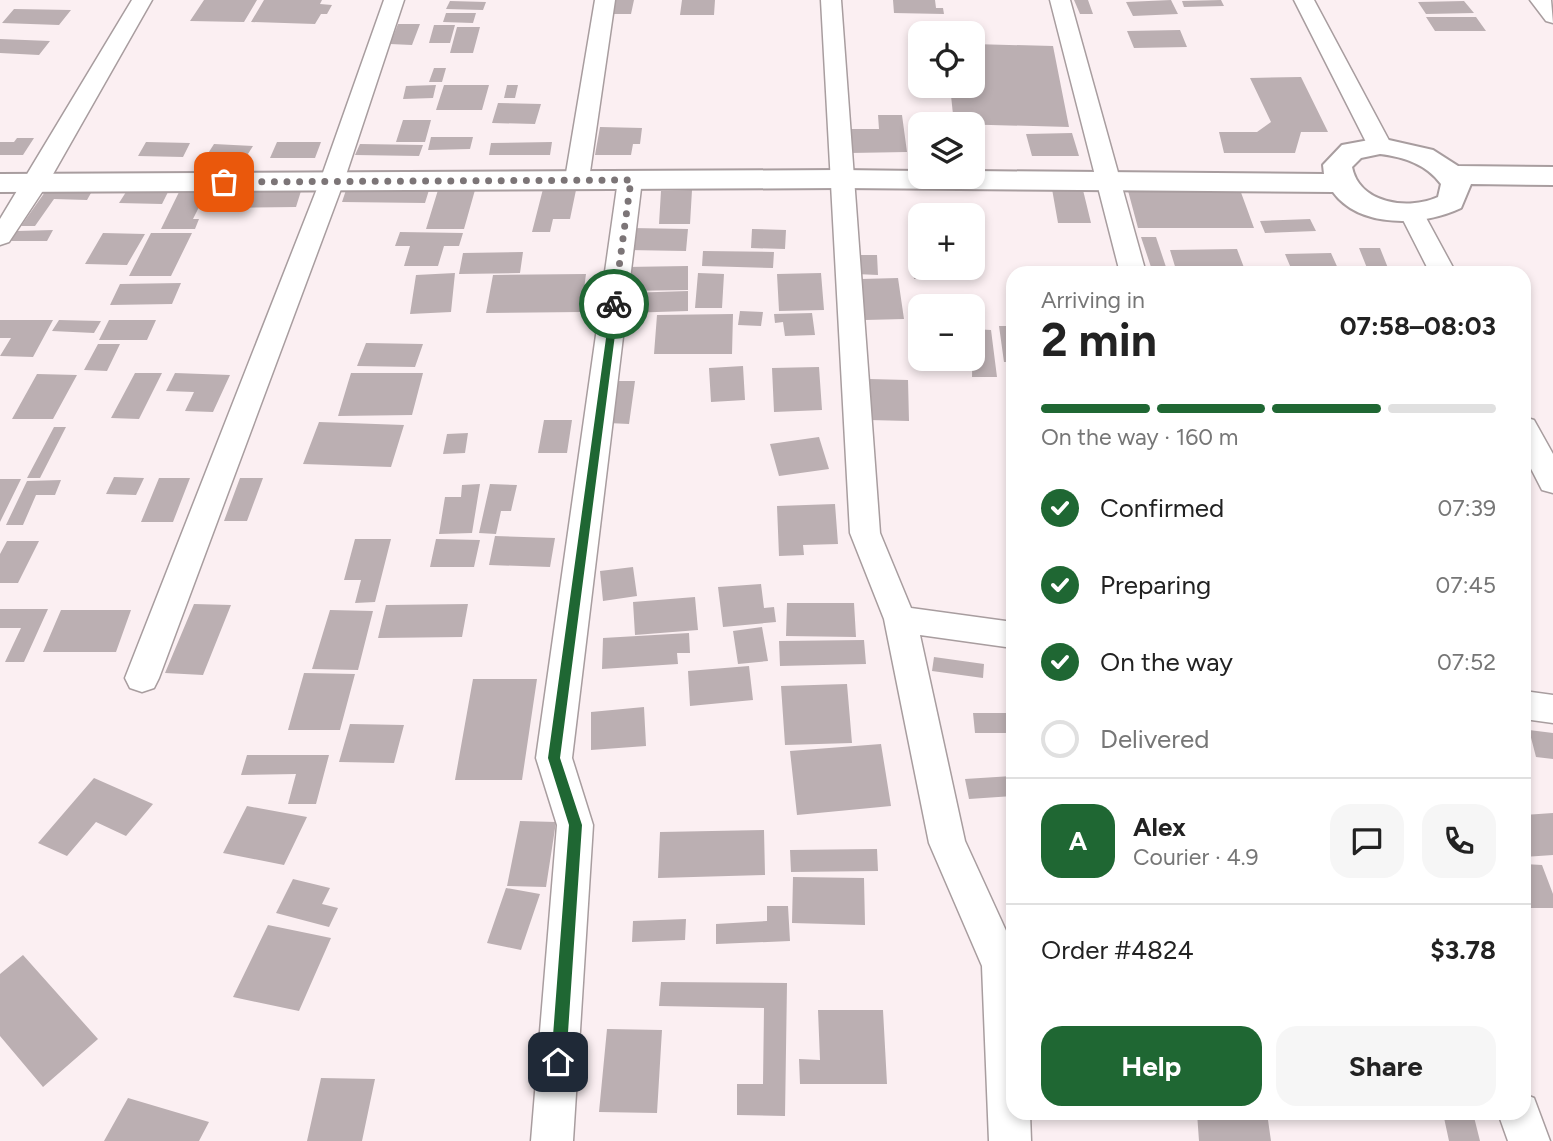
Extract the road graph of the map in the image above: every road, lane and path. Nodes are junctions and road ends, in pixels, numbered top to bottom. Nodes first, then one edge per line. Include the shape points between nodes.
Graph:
1 (142, 0) edge
2 (394, 0) edge
3 (604, 0) edge
4 (831, 0) edge
5 (1060, 0) edge
6 (1304, 0) edge
7 (1540, 0) edge
8 (1553, 17) edge
9 (1380, 146) junction
10 (1450, 175) junction
11 (1553, 176) edge
12 (577, 179) junction
13 (841, 179) junction
14 (631, 180) junction
15 (332, 181) junction
16 (0, 183) edge
17 (36, 183) junction
18 (1111, 183) junction
19 (1340, 183) junction
20 (1412, 214) junction
21 (0, 237) edge
22 (1131, 266) edge
23 (1439, 266) edge
24 (1531, 440) edge
25 (1553, 482) edge
26 (900, 619) junction
27 (1006, 634) edge
28 (142, 678) dead end
29 (1531, 706) edge
30 (1553, 709) edge
31 (1006, 1054) edge
32 (1009, 1120) edge
33 (1522, 1120) edge
34 (552, 1141) edge
35 (1010, 1141) edge
36 (1529, 1141) edge

1 - 17 street
2 - 15 street
3 - 12 street
4 - 13 street
5 - 18 street
6 - 9 street
7 - 8 street
9 - 10 main road via 1412,151
9 - 19 main road via 1342,157 1337,165
10 - 11 main road
10 - 20 main road via 1456,184 1451,202 1428,213
12 - 14 main road
12 - 15 main road
13 - 14 main road
13 - 18 main road
13 - 26 street via 865,533
14 - 34 street via 554,758 575,825
15 - 17 main road
15 - 28 street
16 - 17 main road
17 - 21 street
18 - 19 main road
18 - 22 street
19 - 20 main road via 1378,208
20 - 23 street
24 - 25 street
26 - 27 street
26 - 31 street via 947,843 1002,966
29 - 30 street
32 - 35 street
33 - 36 street

